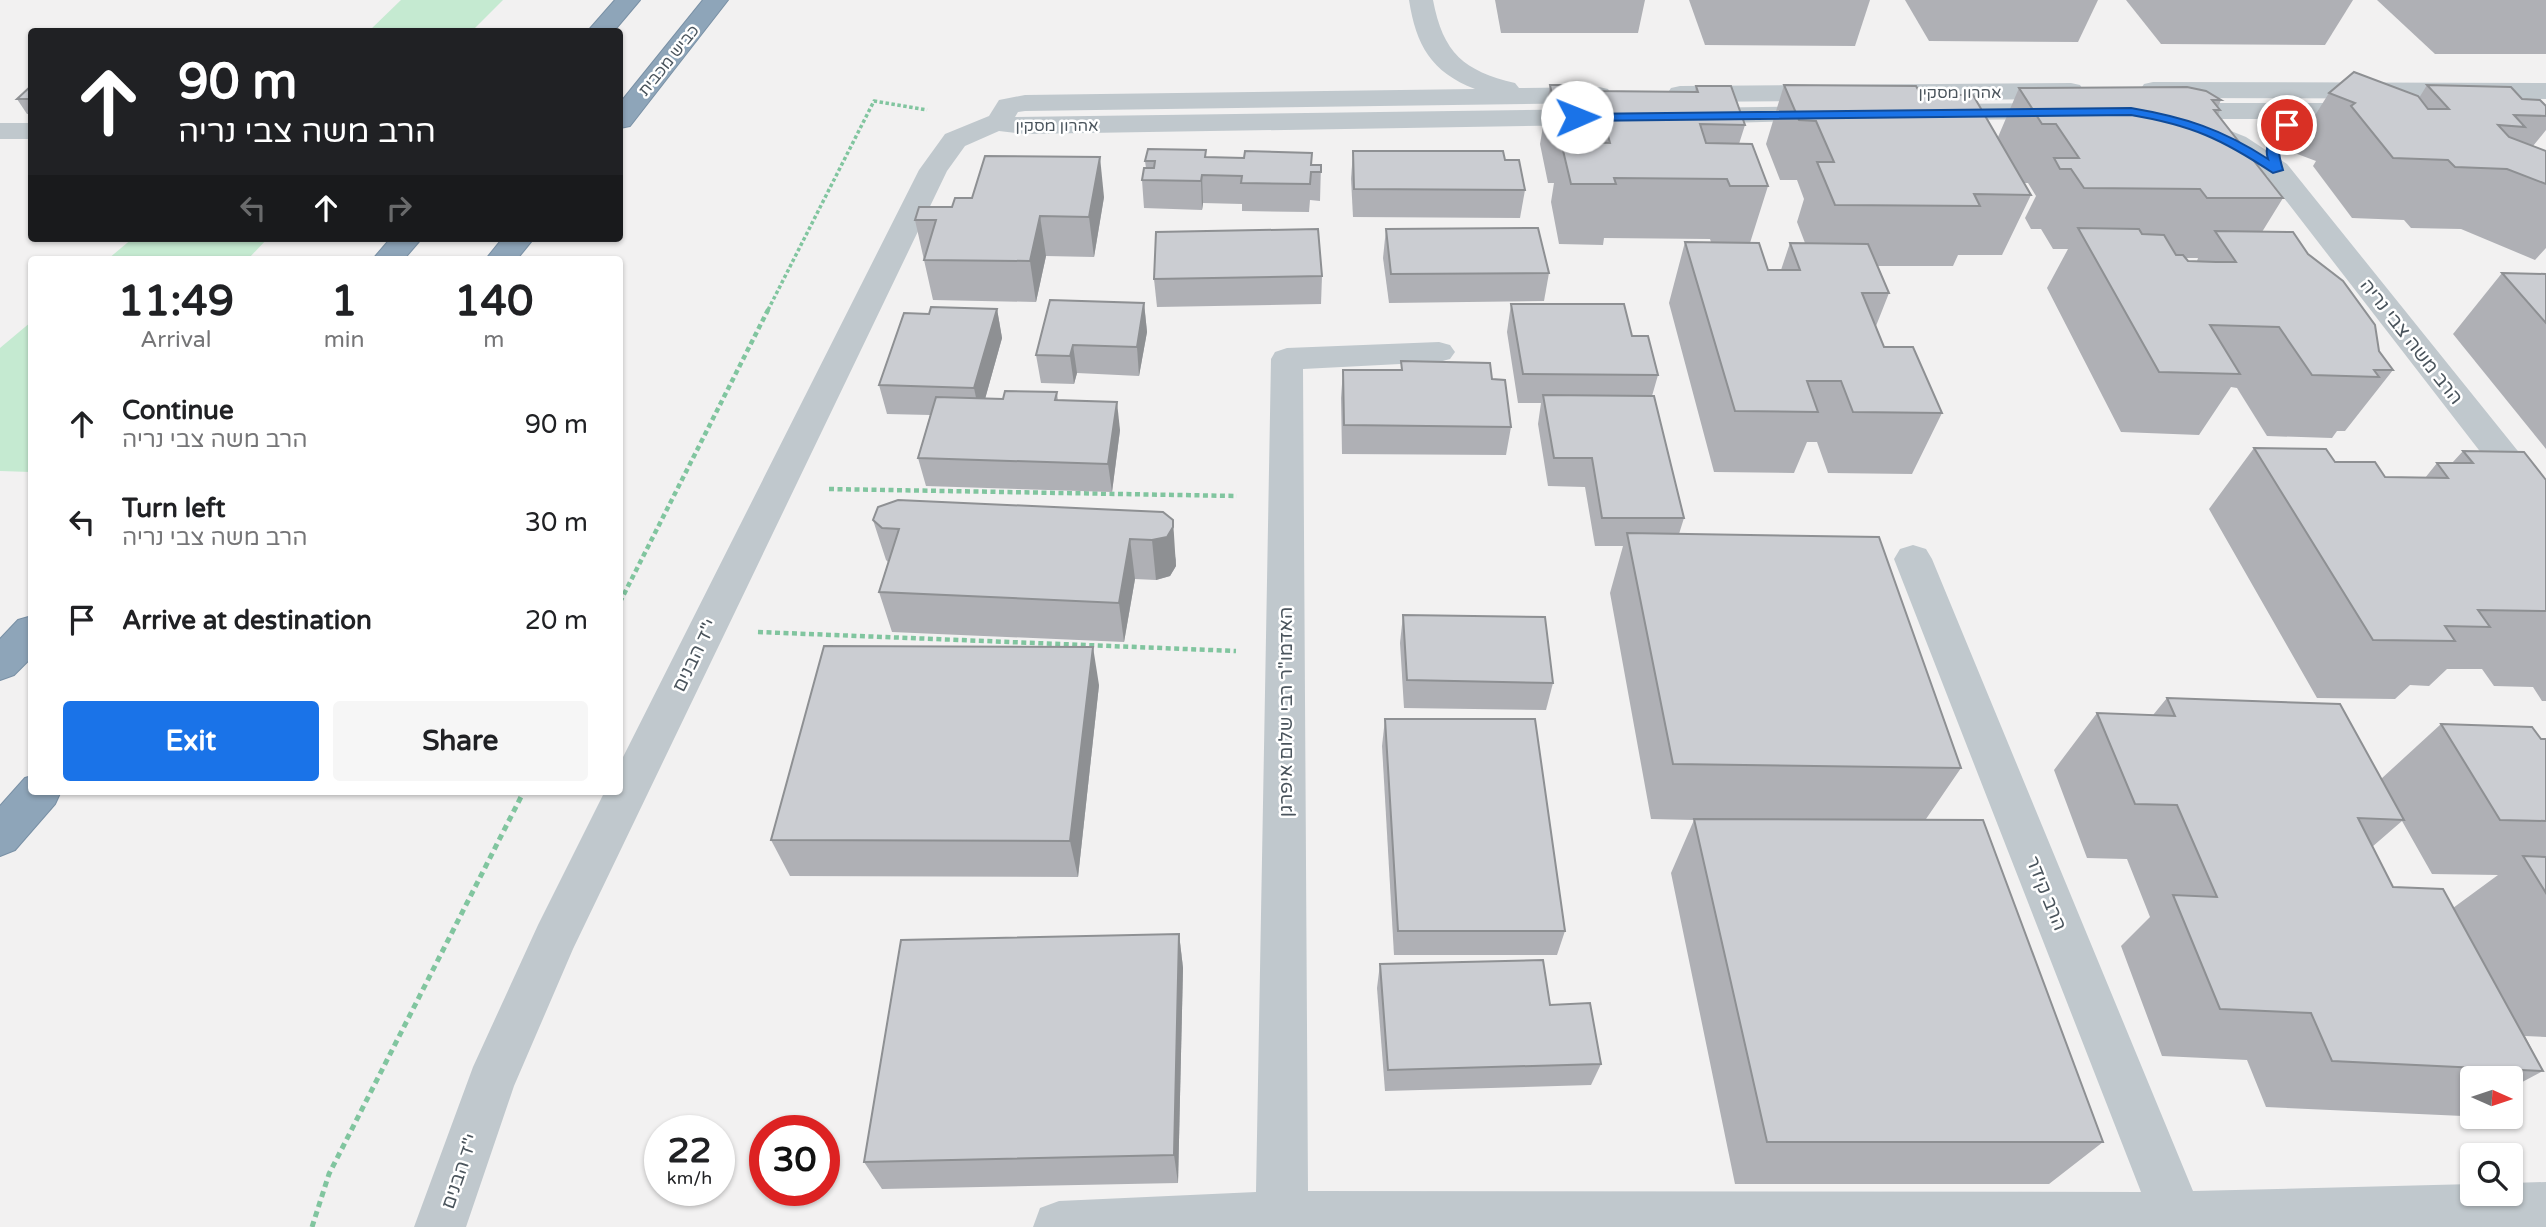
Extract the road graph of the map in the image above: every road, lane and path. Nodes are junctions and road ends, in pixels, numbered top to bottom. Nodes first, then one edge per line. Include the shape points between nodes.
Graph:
1 (628, 0) edge
2 (716, 0) edge
3 (1421, 0) edge
4 (603, 28) edge
5 (1428, 33) junction
6 (2546, 91) edge
7 (1536, 95) junction
8 (1372, 98) junction
9 (2087, 101) edge
10 (874, 102) dead end
11 (1640, 105) junction
12 (2140, 105) junction
13 (2312, 111) junction
14 (2546, 111) edge
15 (623, 116) edge
16 (999, 121) junction
17 (0, 131) edge
18 (28, 131) edge
19 (2277, 170) junction
20 (403, 242) edge
21 (516, 242) edge
22 (391, 256) edge
23 (504, 256) edge
24 (1439, 352) dead end
25 (776, 488) junction
26 (1287, 497) junction
27 (2546, 511) edge
28 (1913, 559) dead end
29 (623, 596) edge
30 (706, 630) junction
31 (28, 635) edge
32 (1285, 653) junction
33 (0, 664) edge
34 (37, 795) edge
35 (521, 795) edge
36 (0, 837) edge
37 (2546, 1208) edge
38 (1282, 1217) junction
39 (1395, 1222) edge
40 (2179, 1223) edge
41 (312, 1227) edge
42 (440, 1227) edge
43 (1059, 1227) edge

1 - 4 highway
2 - 15 highway, כביש מכבית
3 - 5 street
5 - 7 street via 1440,55 1470,77
5 - 8 street via 1423,58 1414,71
6 - 12 street
7 - 8 street, אהרון מסקין
7 - 11 street, אהרון מסקין
8 - 16 street, אהרון מסקין via 1024,103 1008,106
9 - 11 street, אהרון מסקין
10 - 29 path
11 - 16 street, אהרון מסקין via 1026,126
12 - 13 street
12 - 19 street, הרב משה צבי נריה via 2236,144
13 - 14 street
13 - 19 street via 2276,136 2271,152
16 - 25 street, י"ד הבנים via 955,140 933,170
17 - 18 street
19 - 27 street, הרב משה צבי נריה
20 - 22 highway
21 - 23 highway
24 - 26 street, האדמו"ר רבי שלום איפרגן via 1287,359
25 - 26 path
25 - 30 street, י"ד הבנים
26 - 32 street, האדמו"ר רבי שלום איפרגן
28 - 40 street, הרב קידר
30 - 32 path
30 - 42 street, י"ד הבנים via 489,1084
31 - 33 highway
32 - 38 street, האדמו"ר רבי שלום איפרגן
34 - 36 highway
35 - 41 path via 329,1174
37 - 40 street
38 - 39 street
38 - 43 street
39 - 40 street

